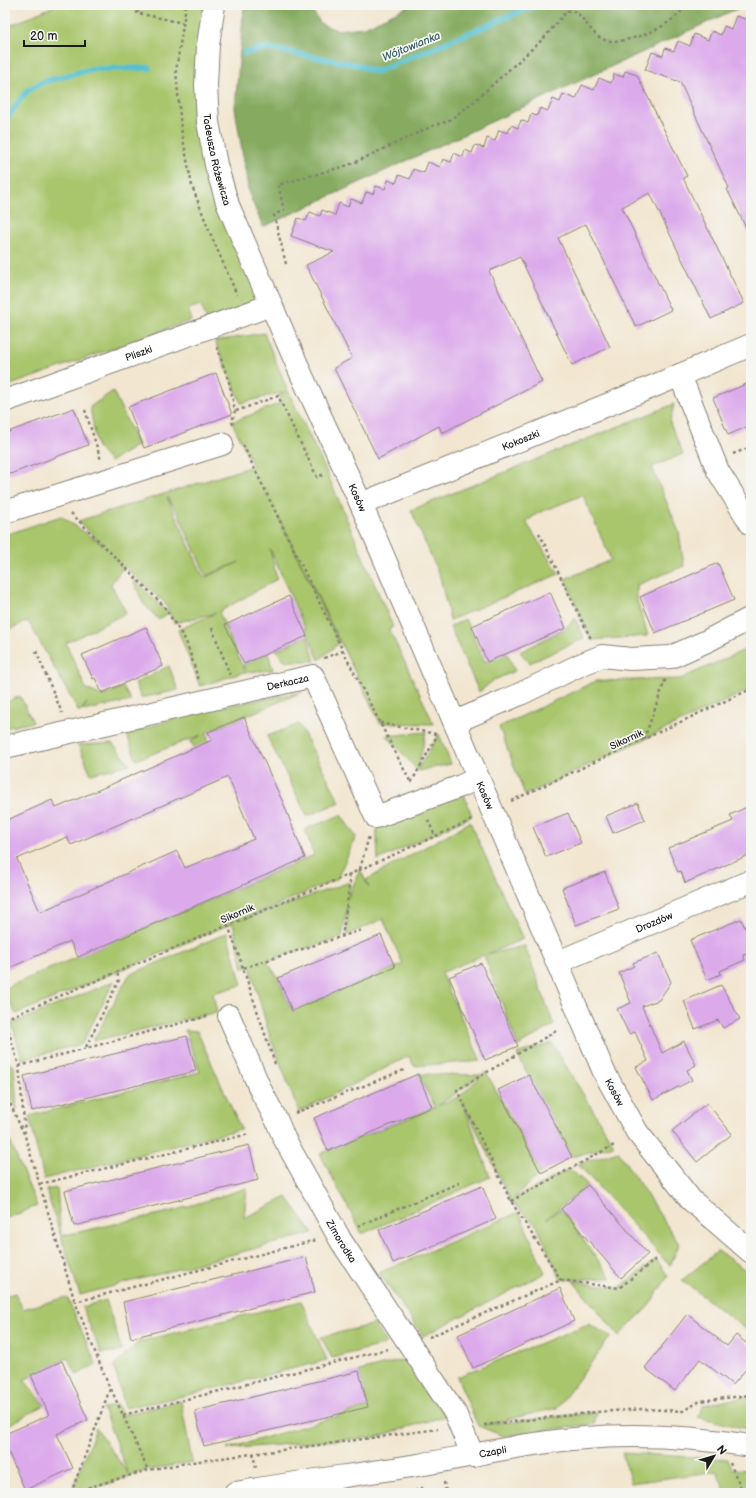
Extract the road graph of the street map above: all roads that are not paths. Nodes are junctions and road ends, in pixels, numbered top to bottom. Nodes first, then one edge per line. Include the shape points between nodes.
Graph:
1 (214, 5) edge
2 (271, 305) junction
3 (751, 345) edge
4 (680, 375) junction
5 (5, 401) edge
6 (233, 438) road end
7 (361, 504) junction
8 (5, 512) edge
9 (751, 524) edge
10 (751, 618) edge
11 (455, 722) junction
12 (5, 747) edge
13 (478, 778) junction
14 (751, 881) edge
15 (558, 962) junction
16 (229, 1016) dead end
17 (751, 1252) edge
18 (751, 1446) edge
19 (473, 1456) junction
20 (235, 1493) edge

1 - 2 street, Tadeusza Różewicza via 206,79 208,122 216,165 228,205
2 - 5 street, Pliszki
2 - 7 street, Kosów
3 - 4 street, Kokoszki
4 - 7 street, Kokoszki
4 - 9 street via 718,471
6 - 8 street
7 - 11 street, Kosów
10 - 11 street via 671,657 631,659 602,656
11 - 13 street, Kosów
12 - 13 street, Derkacza via 313,676 376,817
13 - 15 street, Kosów
14 - 15 street, Drozdów
15 - 17 street, Kosów via 604,1072 637,1132 691,1200
16 - 19 street, Zimorodka via 284,1138 333,1227 455,1413
18 - 19 street, Czapli via 689,1437 641,1435 550,1442
19 - 20 street, Czapli

